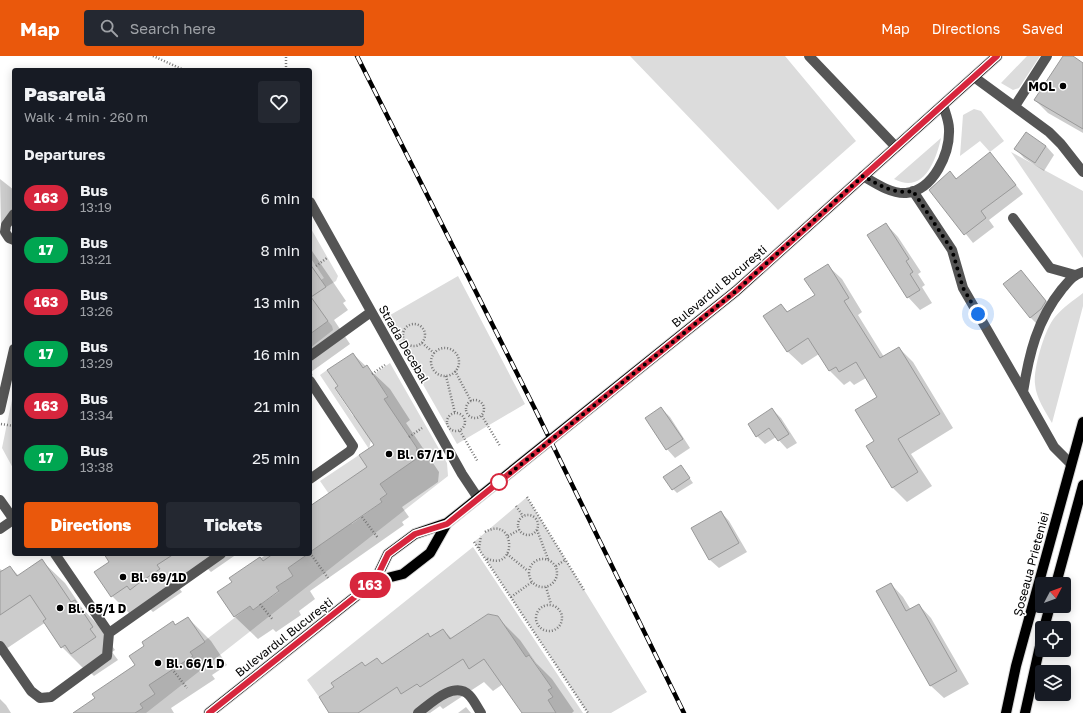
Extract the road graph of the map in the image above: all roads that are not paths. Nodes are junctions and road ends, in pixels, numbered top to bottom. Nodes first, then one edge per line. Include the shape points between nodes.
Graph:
1 (809, 56) edge
2 (997, 56) edge
3 (1047, 56) edge
4 (974, 77) junction
5 (943, 105) junction
6 (1015, 106) junction
7 (896, 147) junction
8 (1083, 172) edge
9 (863, 176) junction
10 (913, 191) junction
11 (312, 206) edge
12 (12, 217) edge
13 (1013, 218) dead end
14 (12, 239) edge
15 (1079, 273) edge
16 (371, 312) junction
17 (312, 355) edge
18 (12, 358) edge
19 (312, 384) edge
20 (1023, 392) junction
21 (0, 410) edge
22 (1083, 422) edge
23 (1071, 464) junction
24 (312, 478) edge
25 (1083, 485) edge
26 (478, 498) junction
27 (0, 500) edge
28 (12, 517) edge
29 (12, 521) edge
30 (447, 524) junction
31 (0, 529) edge
32 (217, 556) edge
33 (57, 557) edge
34 (1058, 577) edge
35 (375, 581) junction
36 (110, 633) junction
37 (0, 646) edge
38 (1038, 657) edge
39 (209, 713) edge
40 (418, 713) edge
41 (481, 713) edge
42 (1006, 713) edge
43 (1025, 713) edge

1 - 7 street
2 - 4 main road, Bulevardul București
3 - 6 street
4 - 5 main road, Bulevardul București
4 - 6 street
5 - 7 main road, Bulevardul București
5 - 10 street via 950,128 945,157 933,176
6 - 8 street via 1062,144
7 - 9 main road, Bulevardul București
9 - 10 street via 890,190 904,193
9 - 26 main road, Bulevardul București via 736,291
10 - 20 street via 952,250 963,288
11 - 16 street, Strada Decebal
12 - 14 street via 6,225 5,232
13 - 15 street via 1050,268
15 - 20 street via 1055,298 1042,320 1033,341
16 - 17 street
16 - 26 street, Strada Decebal
18 - 21 street
19 - 24 street via 353,446 350,451
20 - 23 street via 1054,447
22 - 23 main road, Șoseaua Prieteniei
23 - 42 main road, Șoseaua Prieteniei via 1016,666
25 - 34 main road
26 - 30 main road, Bulevardul București
27 - 28 street
29 - 31 street
30 - 35 main road, Bulevardul București via 430,553 403,574
30 - 35 main road, Bulevardul București via 415,534 388,554
32 - 36 street
33 - 36 street
35 - 39 main road, Bulevardul București
36 - 37 street via 107,656 51,697 40,698 31,691
38 - 43 main road
40 - 41 street via 449,691 455,690 469,695

